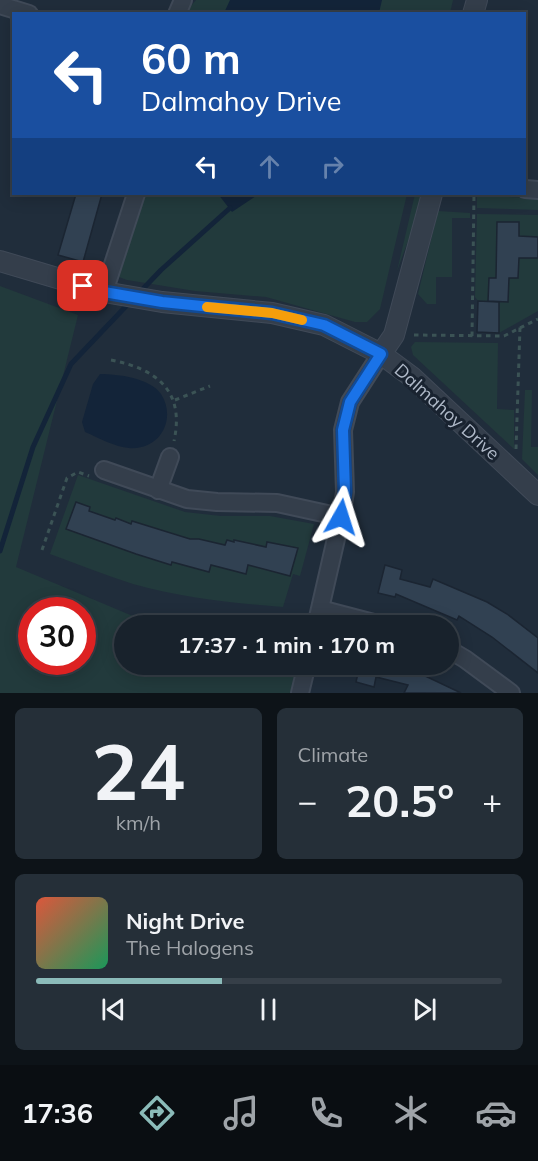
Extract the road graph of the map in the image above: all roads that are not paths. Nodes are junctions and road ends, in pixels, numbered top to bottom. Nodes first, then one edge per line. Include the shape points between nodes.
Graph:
1 (1, 8) edge
2 (19, 12) edge
3 (136, 195) edge
4 (432, 195) edge
5 (0, 261) edge
6 (104, 292) junction
7 (381, 354) junction
8 (170, 457) road end
9 (97, 473) road end
10 (158, 490) junction
11 (538, 495) edge
12 (341, 517) junction
13 (320, 609) junction
14 (319, 615) edge
15 (343, 615) edge
16 (459, 656) edge
17 (304, 675) edge
18 (300, 693) edge
19 (511, 693) edge

1 - 2 street
3 - 6 street
4 - 7 street via 394,335
5 - 6 street, Dalmahoy Drive
6 - 7 street, Dalmahoy Drive via 272,313 324,325
7 - 11 street, Dalmahoy Drive via 412,377
7 - 12 street via 350,402 343,430 345,492
8 - 10 street
9 - 10 street
10 - 12 street via 187,499 277,503
12 - 13 street
13 - 14 street
13 - 15 street
16 - 19 street
17 - 18 street

